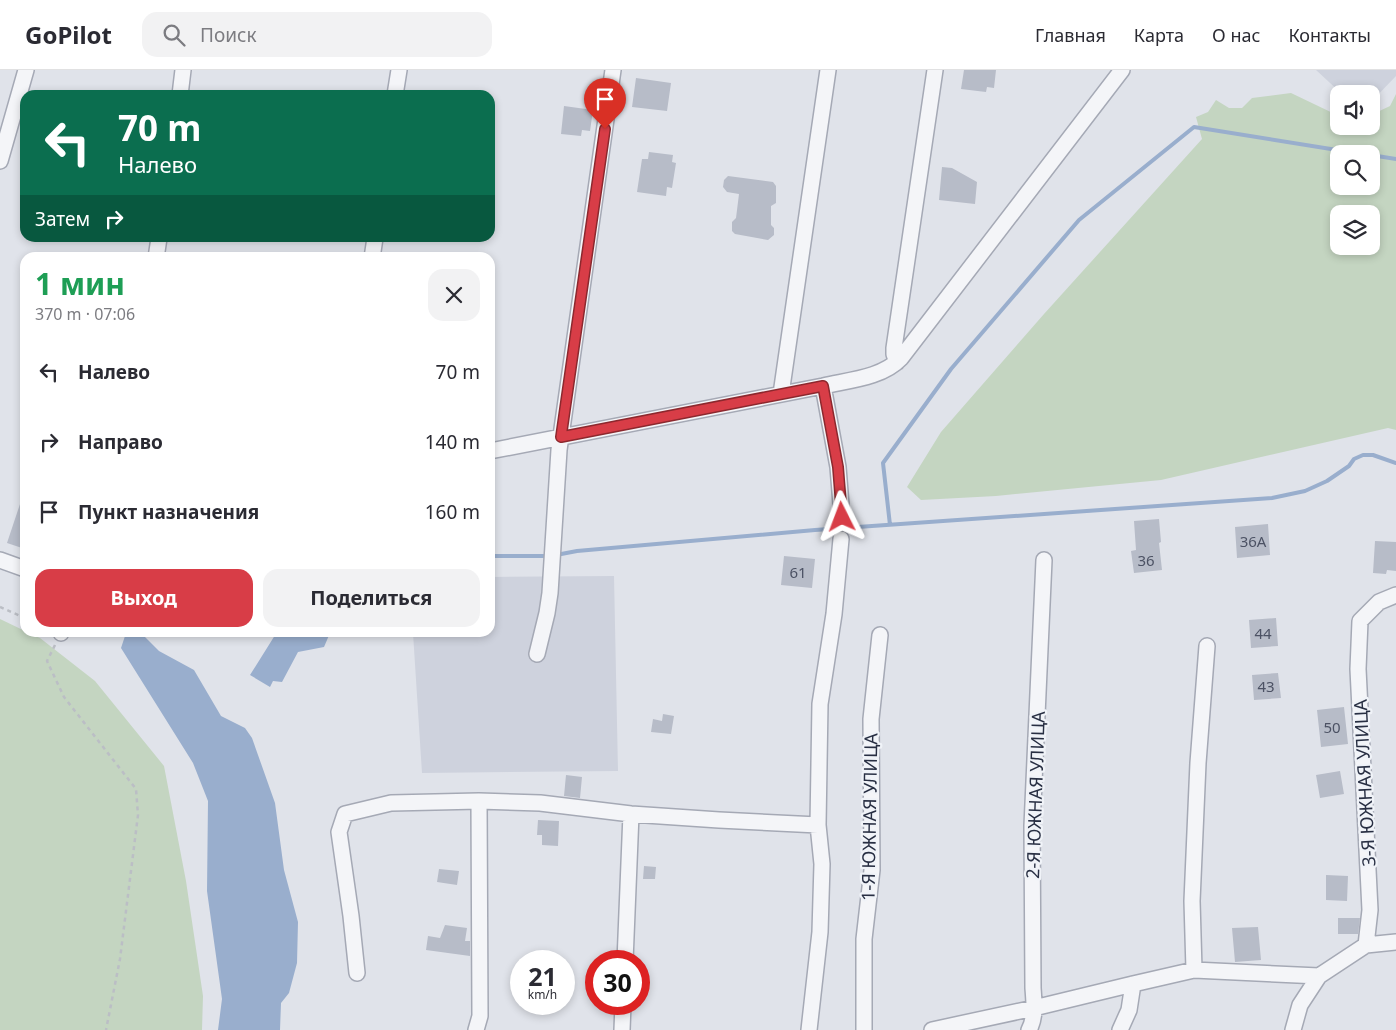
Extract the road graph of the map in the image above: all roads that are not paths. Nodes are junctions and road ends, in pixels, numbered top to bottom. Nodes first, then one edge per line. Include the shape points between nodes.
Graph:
1 (26, 70) edge
2 (183, 70) edge
3 (399, 70) edge
4 (613, 70) edge
5 (828, 70) edge
6 (935, 70) edge
7 (1122, 70) edge
8 (20, 90) edge
9 (181, 90) edge
10 (396, 90) edge
11 (20, 91) edge
12 (0, 161) edge
13 (897, 362) junction
14 (823, 386) junction
15 (781, 394) junction
16 (561, 437) junction
17 (495, 450) edge
18 (842, 517) dead end
19 (841, 539) dead end
20 (0, 560) edge
21 (1044, 560) dead end
22 (20, 567) edge
23 (1396, 595) edge
24 (880, 635) dead end
25 (1207, 646) dead end
26 (537, 654) dead end
27 (479, 802) junction
28 (631, 814) junction
29 (818, 825) junction
30 (1396, 942) edge
31 (1366, 945) junction
32 (625, 950) edge
33 (1194, 970) junction
34 (357, 973) dead end
35 (1319, 976) junction
36 (1133, 984) junction
37 (1034, 1008) junction
38 (623, 1015) edge
39 (476, 1030) edge
40 (622, 1030) edge
41 (808, 1030) edge
42 (864, 1030) edge
43 (932, 1030) edge
44 (1029, 1030) edge
45 (1120, 1030) edge
46 (1294, 1030) edge

1 - 8 street
2 - 9 street
3 - 10 street
4 - 16 street
5 - 15 street
6 - 13 street via 894,348
7 - 13 street
11 - 12 street
13 - 14 street via 879,373
14 - 15 street
14 - 18 street via 838,467
15 - 16 street
16 - 17 street
16 - 26 street via 550,593
19 - 29 street via 834,614 820,704
20 - 22 street
21 - 37 street, 2-Я ЮЖНАЯ УЛИЦА via 1032,826
23 - 31 street, 3-Я ЮЖНАЯ УЛИЦА via 1379,602 1360,622 1358,669 1370,910
24 - 42 street, 1-Я ЮЖНАЯ УЛИЦА via 871,719 872,870 864,939
25 - 33 street via 1192,901
27 - 28 street via 540,803
27 - 34 street via 391,803 345,814 339,832
27 - 39 street via 480,1016
28 - 29 street
28 - 32 street
29 - 41 street via 822,864 820,932
30 - 31 street
31 - 35 street
33 - 35 street
33 - 36 street
35 - 46 street via 1300,1005
36 - 37 street
36 - 45 street via 1130,1010
37 - 43 street
37 - 44 street, 2-Я ЮЖНАЯ УЛИЦА
38 - 40 street

